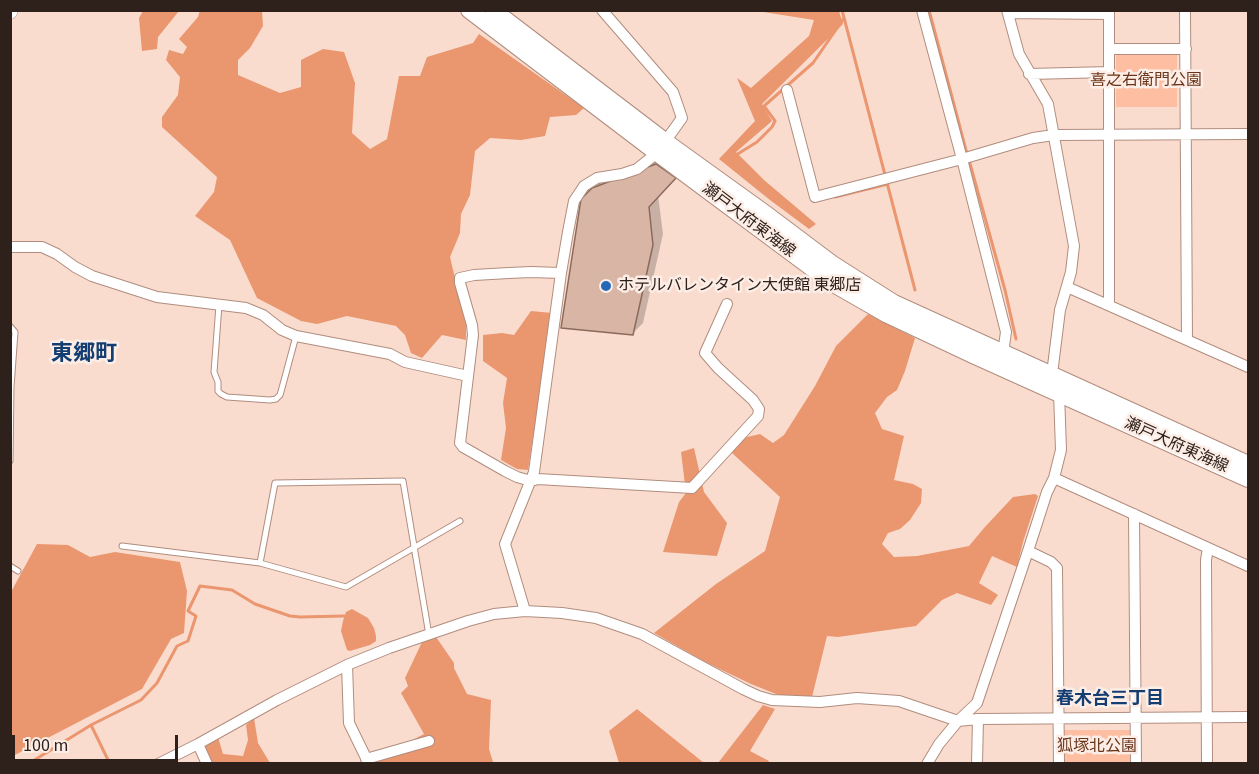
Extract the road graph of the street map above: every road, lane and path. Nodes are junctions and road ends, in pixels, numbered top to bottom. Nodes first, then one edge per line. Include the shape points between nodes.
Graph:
1 (469, 10) edge
2 (493, 10) edge
3 (602, 10) edge
4 (922, 10) edge
5 (1185, 10) edge
6 (1008, 12) edge
7 (1109, 12) edge
8 (1110, 49) junction
9 (1186, 49) junction
10 (1110, 72) junction
11 (1029, 74) junction
12 (787, 90) dead end
13 (1186, 133) junction
14 (1109, 134) junction
15 (1248, 134) edge
16 (1054, 135) junction
17 (662, 148) junction
18 (962, 159) junction
19 (10, 246) edge
20 (561, 273) junction
21 (1067, 287) junction
22 (727, 304) dead end
23 (219, 305) junction
24 (1109, 305) junction
25 (10, 326) edge
26 (296, 336) junction
27 (1187, 340) junction
28 (1003, 353) junction
29 (1248, 367) edge
30 (1052, 374) junction
31 (468, 376) junction
32 (1059, 393) junction
33 (10, 461) edge
34 (1248, 464) edge
35 (1054, 478) junction
36 (1248, 478) edge
37 (531, 481) junction
38 (1134, 514) junction
39 (460, 521) dead end
40 (122, 546) dead end
41 (1208, 548) junction
42 (413, 549) junction
43 (1028, 552) junction
44 (260, 563) junction
45 (10, 566) edge
46 (1248, 566) edge
47 (18, 571) dead end
48 (525, 611) junction
49 (429, 634) junction
50 (346, 665) junction
51 (1248, 717) edge
52 (1136, 718) junction
53 (1207, 718) junction
54 (978, 719) junction
55 (1059, 719) junction
56 (958, 721) junction
57 (429, 741) dead end
58 (198, 744) junction
59 (368, 761) edge
60 (158, 764) edge
61 (207, 764) edge
62 (927, 764) edge
63 (977, 764) edge
64 (1059, 764) edge
65 (1137, 764) edge
66 (1207, 764) edge

1 - 17 main road, 瀬戸大府東海線
2 - 17 main road, 瀬戸大府東海線
3 - 17 street via 673,92 682,118
4 - 18 street
5 - 9 street
6 - 7 street
6 - 11 street via 1019,54
7 - 8 street
8 - 9 street
8 - 10 street
9 - 13 street
10 - 11 street
10 - 14 street
11 - 16 street via 1048,104
12 - 18 street via 815,196
13 - 14 street
13 - 15 street
13 - 27 street
14 - 16 street
14 - 24 street
16 - 18 street
16 - 21 street via 1074,246
17 - 20 street via 637,169 597,178 584,186 574,201
17 - 28 main road, 瀬戸大府東海線 via 894,303
17 - 32 main road, 瀬戸大府東海線 via 832,283 886,314
18 - 28 street via 1006,332
19 - 23 street via 42,247 92,276 150,295
20 - 31 street via 460,278 473,335
20 - 37 street
21 - 24 street
21 - 30 street
22 - 37 street via 705,353 753,400 759,409 758,416 692,488
23 - 26 street via 246,308
23 - 26 lane via 214,372 218,391 227,397 276,399
24 - 27 street
25 - 33 lane via 15,332
26 - 31 street via 390,354 405,362
27 - 29 street
28 - 30 main road, 瀬戸大府東海線
30 - 34 main road, 瀬戸大府東海線
31 - 37 street via 460,443 517,477
32 - 35 street via 1061,450
32 - 36 main road, 瀬戸大府東海線
35 - 38 street
35 - 43 street
37 - 48 street via 505,544
38 - 41 street
38 - 52 street
39 - 42 lane
40 - 44 lane
41 - 46 street
41 - 53 street
42 - 44 lane via 346,587
42 - 44 lane via 403,480 275,483
42 - 49 lane
43 - 55 street via 1057,568
43 - 56 street via 977,703
45 - 47 lane
48 - 49 street via 494,614
48 - 56 street via 596,618 642,634 743,689 772,700 899,701
49 - 50 street
50 - 58 street
50 - 59 street via 349,723
51 - 53 street
52 - 53 street
52 - 55 street
52 - 65 street
53 - 66 street
54 - 55 street
54 - 56 street
54 - 63 street
55 - 64 street
56 - 62 street
57 - 59 street
58 - 60 street
58 - 61 street

